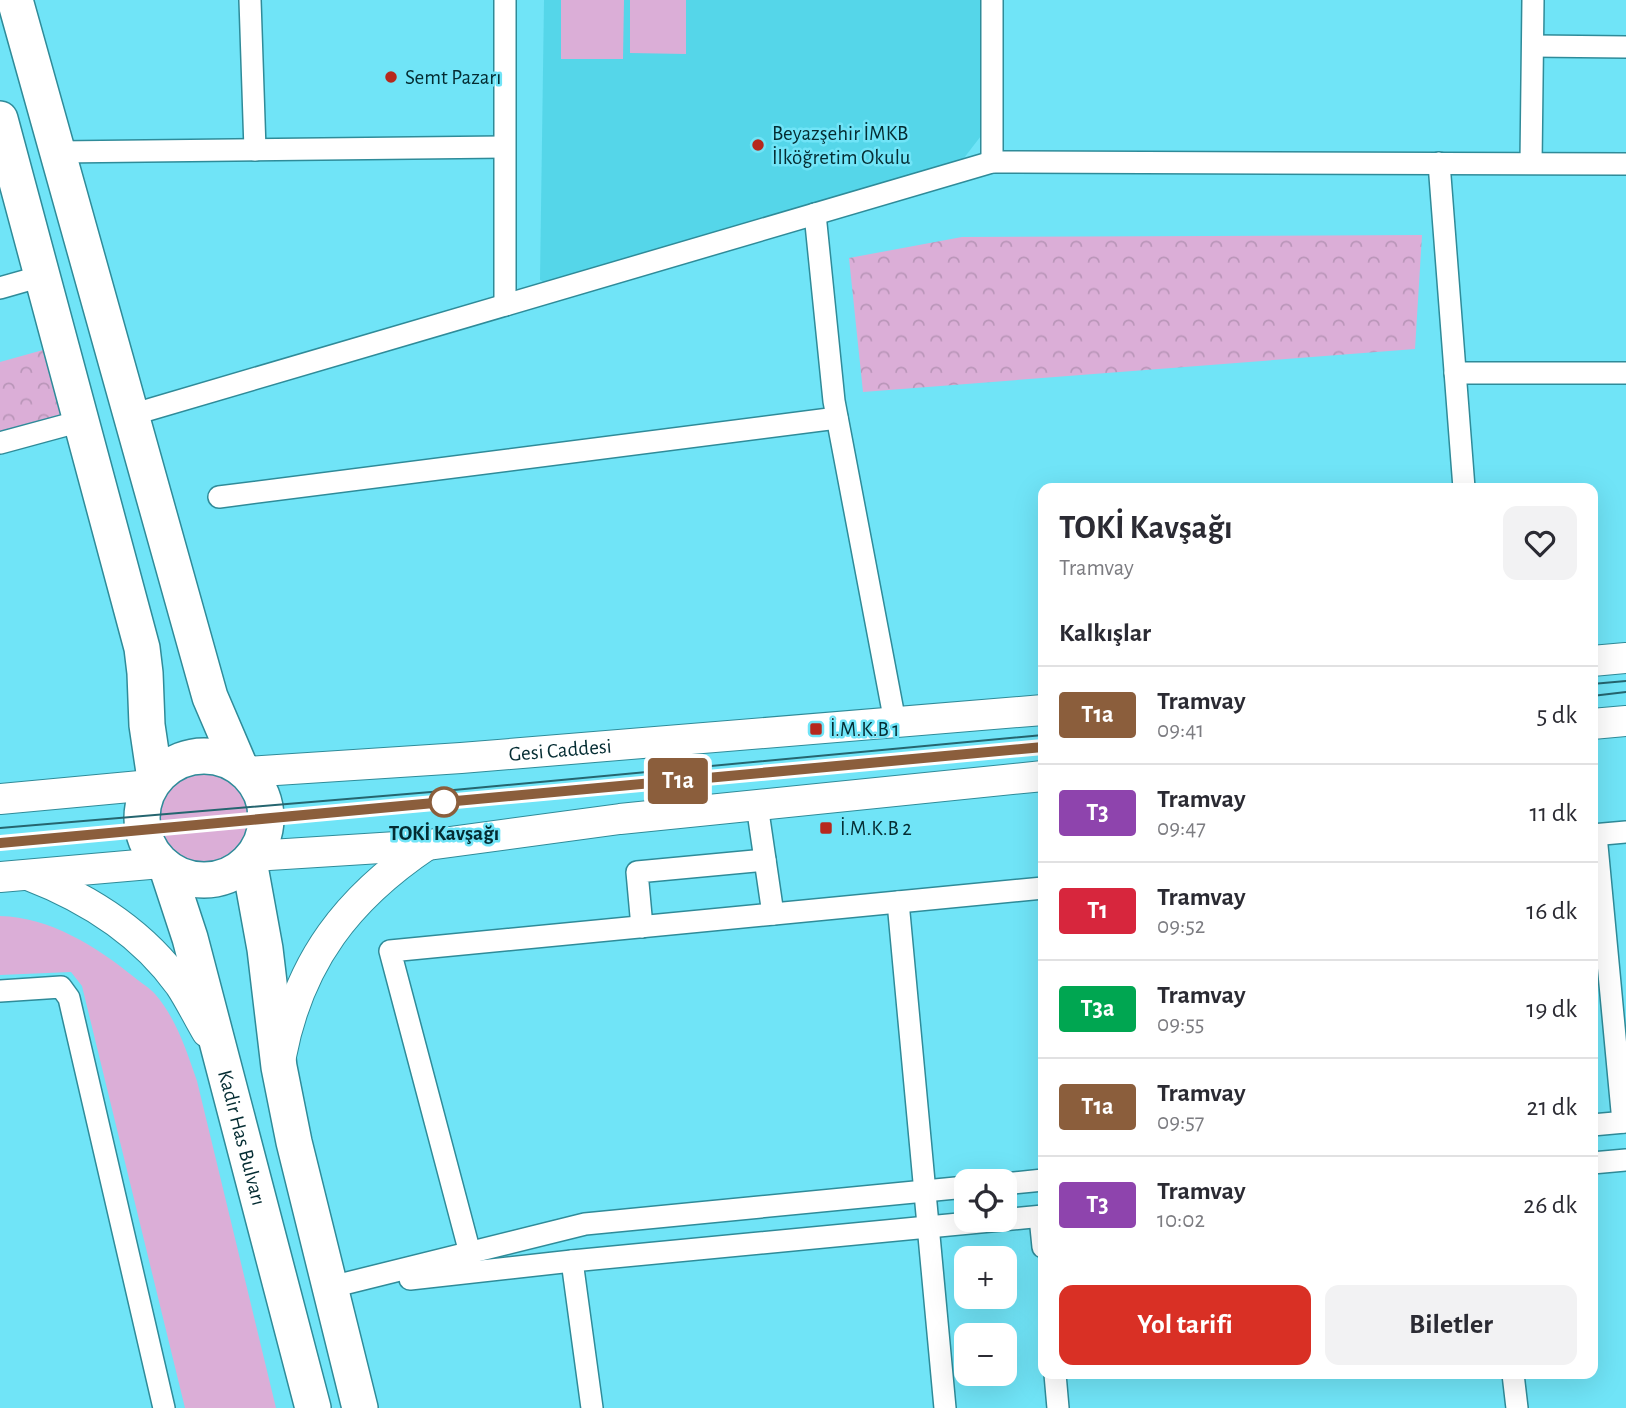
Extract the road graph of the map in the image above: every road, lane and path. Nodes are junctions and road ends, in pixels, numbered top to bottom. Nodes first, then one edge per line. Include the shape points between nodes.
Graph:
1 (15, 0) edge
2 (250, 0) edge
3 (505, 0) edge
4 (992, 0) edge
5 (1533, 0) edge
6 (1533, 47) junction
7 (1626, 47) edge
8 (0, 119) edge
9 (504, 147) junction
10 (255, 150) junction
11 (58, 152) junction
12 (992, 162) junction
13 (1439, 163) junction
14 (1531, 163) junction
15 (1626, 164) edge
16 (815, 214) junction
17 (42, 276) junction
18 (0, 288) edge
19 (505, 305) junction
20 (1455, 373) junction
21 (1626, 373) edge
22 (131, 415) junction
23 (837, 418) junction
24 (81, 421) junction
25 (0, 443) edge
26 (1465, 483) edge
27 (219, 497) dead end
28 (1626, 658) edge
29 (1598, 660) edge
30 (1038, 710) edge
31 (1626, 721) edge
32 (895, 722) junction
33 (1598, 723) edge
34 (243, 770) junction
35 (1038, 777) edge
36 (153, 782) junction
37 (0, 799) edge
38 (757, 805) junction
39 (1626, 832) edge
40 (1598, 835) edge
41 (428, 845) junction
42 (251, 859) junction
43 (765, 860) junction
44 (164, 866) junction
45 (14, 876) edge
46 (1038, 888) edge
47 (1598, 900) edge
48 (898, 902) junction
49 (773, 914) junction
50 (642, 927) junction
51 (0, 991) edge
52 (221, 1058) junction
53 (279, 1067) junction
54 (1625, 1122) edge
55 (1598, 1124) edge
56 (1626, 1160) edge
57 (1598, 1162) edge
58 (1038, 1181) edge
59 (1017, 1183) edge
60 (954, 1188) edge
61 (925, 1191) junction
62 (1038, 1217) edge
63 (928, 1228) junction
64 (470, 1253) junction
65 (572, 1261) junction
66 (331, 1287) junction
67 (1055, 1379) edge
68 (1514, 1379) edge
69 (361, 1404) edge
70 (311, 1405) edge
71 (164, 1408) edge
72 (592, 1408) edge
73 (945, 1408) edge
74 (1058, 1408) edge
75 (1517, 1408) edge

1 - 11 highway
2 - 10 street
3 - 9 street
4 - 12 street
5 - 6 street
6 - 7 street
6 - 14 street
8 - 17 highway
9 - 10 street
9 - 19 street
10 - 11 street
11 - 22 highway
12 - 13 street
12 - 16 street
13 - 14 street
13 - 20 street
14 - 15 street
16 - 19 street
16 - 23 street
17 - 18 street
17 - 24 highway
19 - 22 street
20 - 21 street
20 - 26 street
22 - 34 highway via 210,697
23 - 27 street
23 - 32 street
24 - 25 street
24 - 36 highway via 142,649
28 - 29 main road
30 - 32 main road, Gesi Caddesi
31 - 33 main road
32 - 34 main road, Gesi Caddesi via 402,763
34 - 36 highway via 202,756 176,762
34 - 42 highway via 260,790 267,818 263,838
35 - 38 main road
36 - 37 main road
36 - 44 highway via 142,804 142,832
38 - 41 main road
38 - 43 street
39 - 40 street
41 - 42 main road
41 - 53 main road via 363,895 331,932 301,988
42 - 44 highway via 232,874 206,881 179,876
42 - 53 highway
43 - 49 street
43 - 50 street via 637,872
44 - 45 main road
44 - 52 highway, Kadir Has Bulvarı via 190,938
45 - 52 main road via 84,900 147,947 182,987
46 - 48 street
47 - 54 street
48 - 49 street
48 - 61 street
49 - 50 street
50 - 64 street via 390,951
51 - 71 street via 61,987 69,998
52 - 70 highway, Kadir Has Bulvarı
53 - 66 highway
54 - 55 street
56 - 57 street
58 - 59 street
60 - 61 street
61 - 63 street
61 - 64 street via 585,1224
62 - 63 street
63 - 65 street
63 - 73 street
64 - 66 street
65 - 66 street
65 - 72 street
66 - 69 highway
67 - 74 street
68 - 75 street

